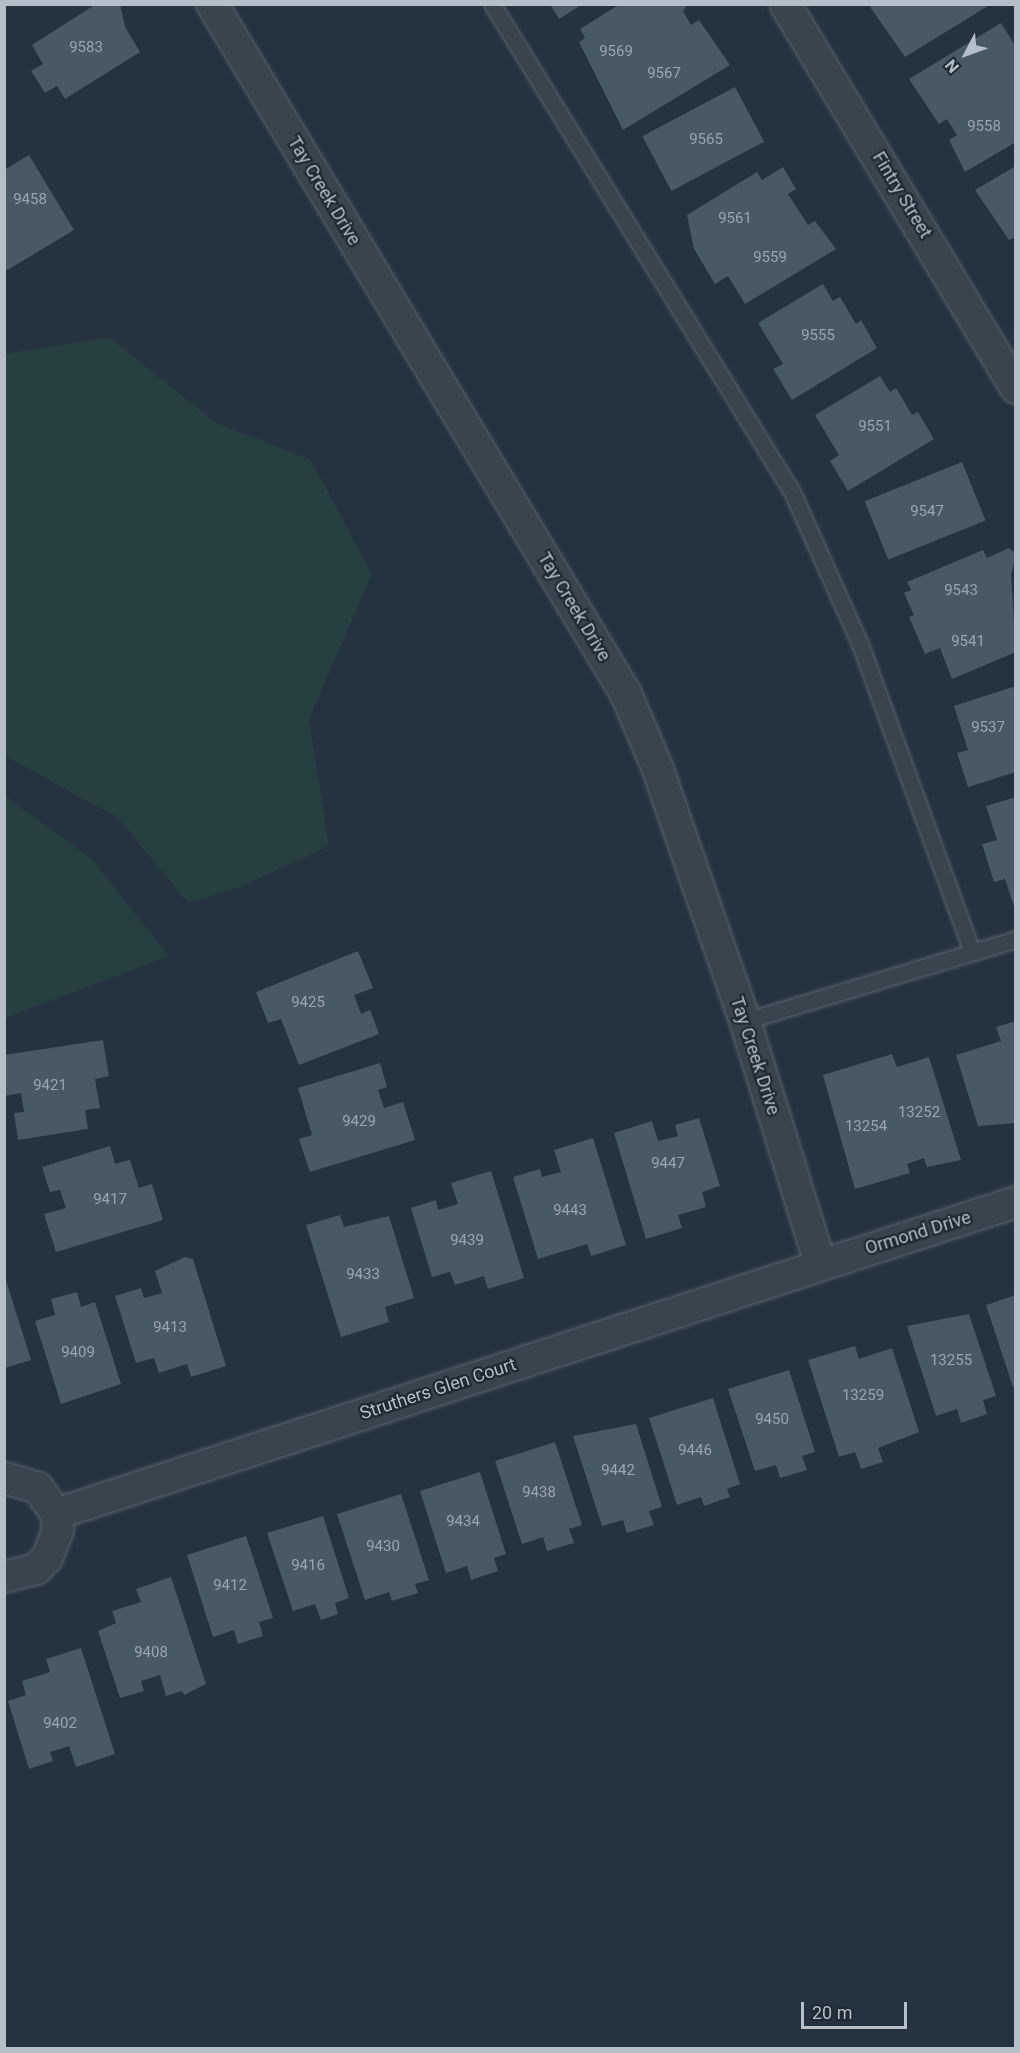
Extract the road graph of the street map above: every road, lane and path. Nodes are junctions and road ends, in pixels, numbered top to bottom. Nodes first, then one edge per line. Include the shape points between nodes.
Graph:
1 (212, 4) edge
2 (492, 4) edge
3 (785, 4) edge
4 (1016, 388) edge
5 (1016, 939) edge
6 (972, 952) junction
7 (745, 1021) junction
8 (1016, 1202) edge
9 (820, 1264) junction
10 (4, 1478) edge
11 (56, 1514) junction
12 (4, 1577) edge

1 - 7 street, Tay Creek Drive via 626,694 657,767
2 - 6 lane via 792,492 860,644
3 - 4 street, Fintry Street
5 - 6 lane
6 - 7 lane
7 - 9 street, Tay Creek Drive
8 - 9 street, Ormond Drive
9 - 11 street, Struthers Glen Court
10 - 11 street via 38,1488
11 - 12 street via 58,1530 47,1558 21,1576

